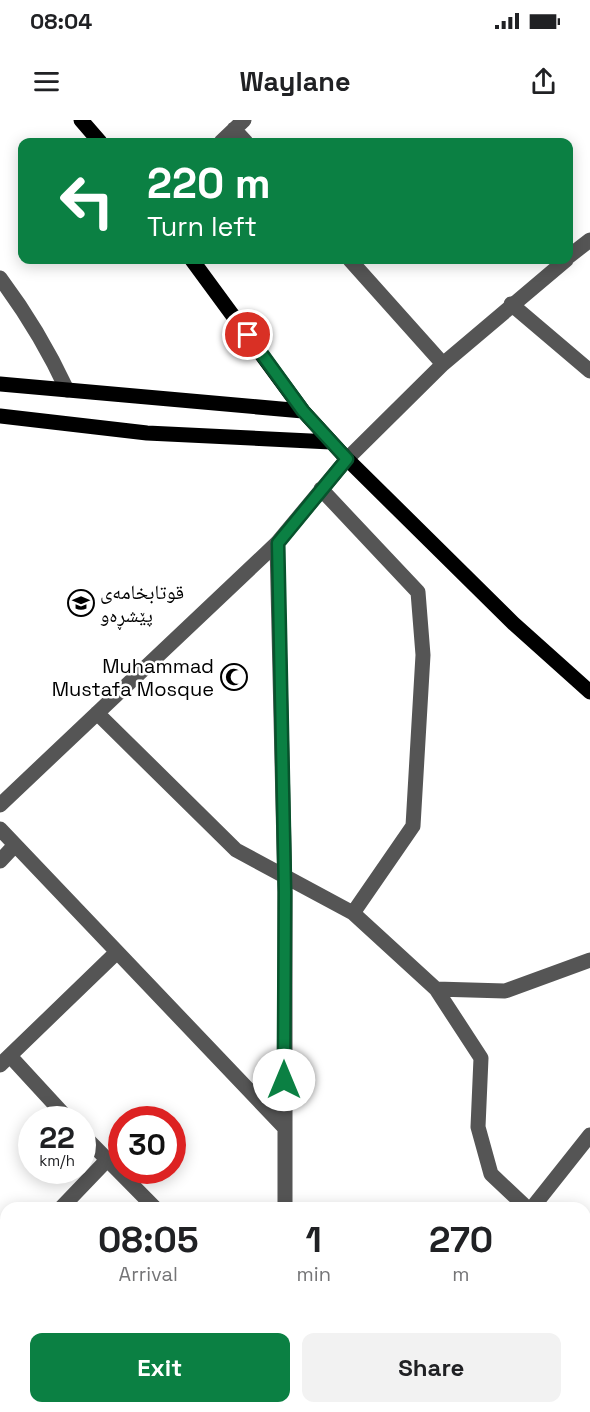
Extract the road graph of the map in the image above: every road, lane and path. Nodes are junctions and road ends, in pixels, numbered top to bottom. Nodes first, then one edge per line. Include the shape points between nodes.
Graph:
1 (81, 120) edge
2 (239, 125) edge
3 (97, 138) edge
4 (225, 138) edge
5 (590, 240) edge
6 (573, 253) edge
7 (195, 264) edge
8 (354, 264) edge
9 (560, 264) edge
10 (0, 278) edge
11 (511, 304) junction
12 (443, 364) junction
13 (590, 371) edge
14 (0, 384) edge
15 (67, 390) junction
16 (303, 411) junction
17 (0, 416) edge
18 (332, 442) junction
19 (347, 459) junction
20 (321, 489) junction
21 (278, 543) junction
22 (590, 692) edge
23 (97, 713) junction
24 (0, 805) edge
25 (0, 829) edge
26 (15, 845) junction
27 (0, 861) edge
28 (284, 875) junction
29 (353, 913) junction
30 (117, 952) junction
31 (590, 960) edge
32 (435, 989) junction
33 (5, 1061) edge
34 (54, 1106) edge
35 (284, 1127) junction
36 (590, 1135) edge
37 (96, 1149) edge
38 (106, 1160) junction
39 (66, 1202) edge
40 (148, 1202) edge
41 (285, 1202) edge
42 (521, 1202) edge
43 (537, 1202) edge

1 - 3 main road
2 - 4 street
5 - 6 street
7 - 16 main road
8 - 12 street
9 - 11 street
10 - 15 street via 30,318
11 - 12 street
11 - 13 street
12 - 19 street
14 - 15 main road
15 - 16 main road
16 - 18 main road
17 - 18 main road via 147,433
18 - 19 main road
19 - 20 street
19 - 22 main road via 513,623
20 - 21 street
20 - 29 street via 418,592 423,656 413,826
21 - 23 street
21 - 28 street
23 - 24 street
23 - 28 street via 236,850
25 - 26 street
26 - 27 street
26 - 30 street
28 - 29 street
28 - 35 street
29 - 32 street
30 - 33 street
30 - 35 street
31 - 32 street via 505,991
32 - 42 street via 481,1058 478,1127 491,1174
33 - 34 street
35 - 41 street
36 - 43 street
37 - 38 street
38 - 39 street
38 - 40 street

